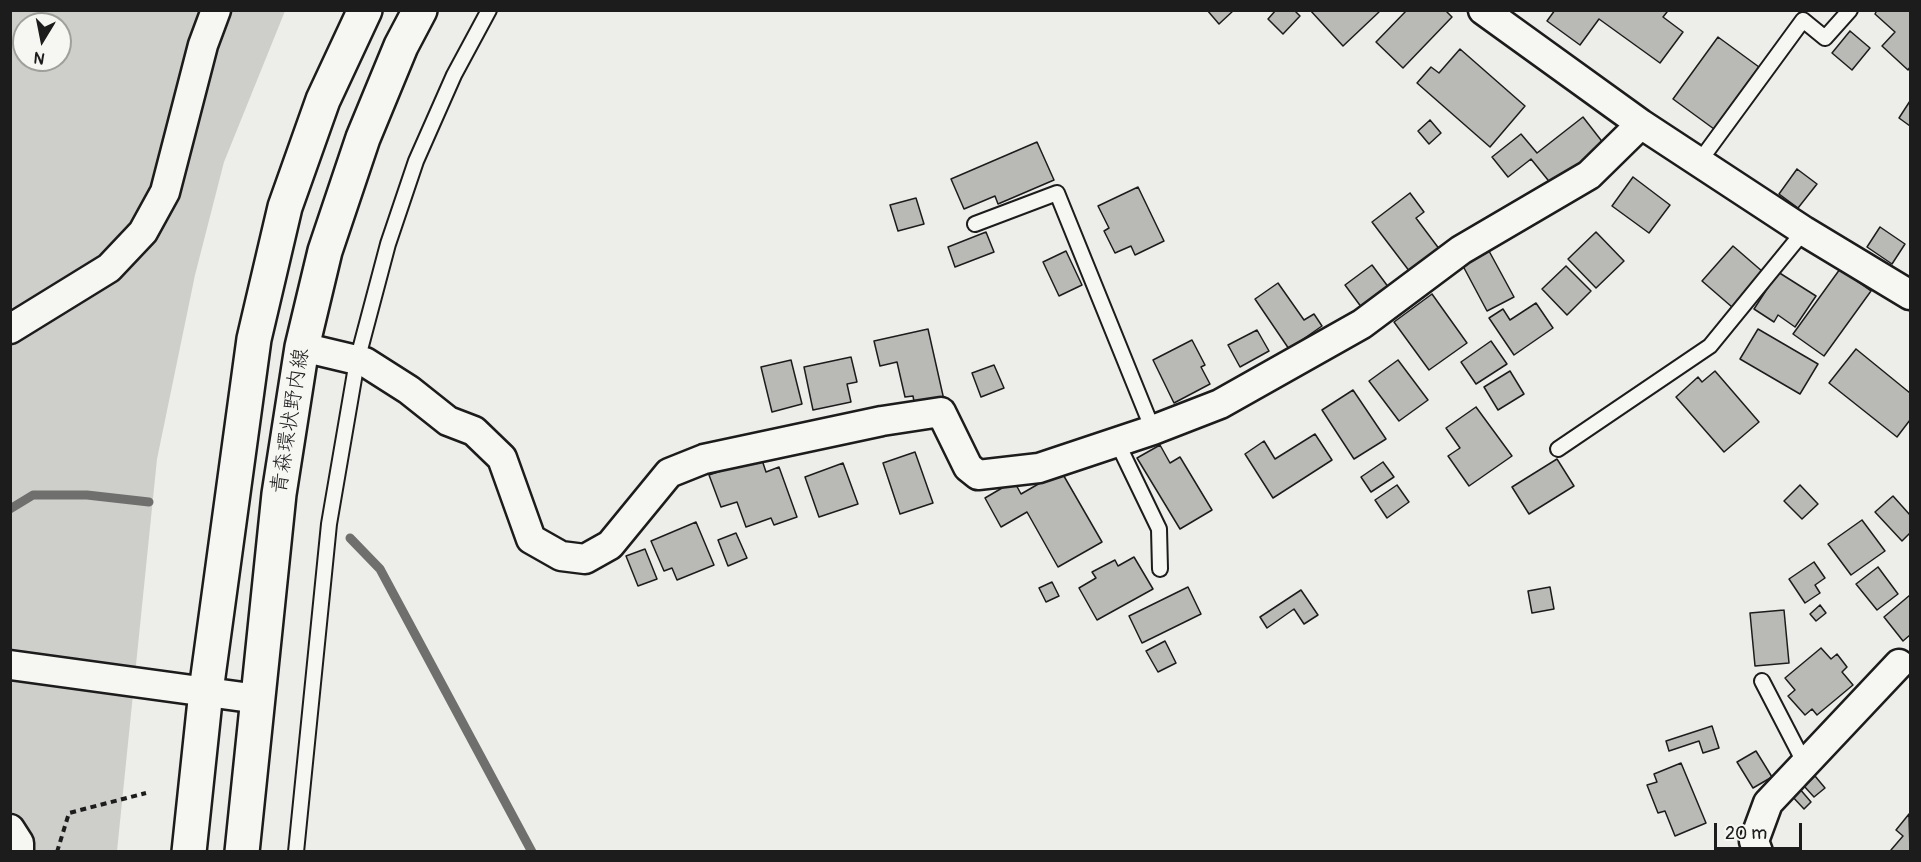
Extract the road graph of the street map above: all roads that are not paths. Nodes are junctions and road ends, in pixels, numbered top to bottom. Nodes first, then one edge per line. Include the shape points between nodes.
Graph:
1 (216, 10) edge
2 (365, 10) edge
3 (420, 10) edge
4 (489, 10) edge
5 (1483, 10) edge
6 (1850, 10) edge
7 (1641, 124) junction
8 (1699, 162) junction
9 (975, 224) dead end
10 (1804, 231) junction
11 (1911, 296) edge
12 (10, 330) edge
13 (302, 347) junction
14 (357, 360) junction
15 (1153, 430) junction
16 (1117, 442) junction
17 (1558, 449) dead end
18 (1160, 569) dead end
19 (1899, 664) dead end
20 (10, 665) edge
21 (1762, 681) dead end
22 (206, 691) junction
23 (258, 699) junction
24 (1804, 764) junction
25 (10, 829) edge
26 (20, 852) edge
27 (189, 852) edge
28 (242, 852) edge
29 (296, 852) edge
30 (1758, 852) edge

1 - 12 street via 203,45 165,192 143,232 109,268
2 - 22 main road via 323,100 285,207 254,339
3 - 13 main road, 青森環状野内線 via 363,138 325,251
4 - 14 lane via 454,75 416,161 388,244
5 - 7 street
6 - 8 lane via 1825,38 1803,20
7 - 8 street
7 - 15 street via 1589,175 1461,250 1362,324 1220,404
8 - 10 street
9 - 15 lane via 1057,193
10 - 11 street
10 - 17 lane via 1710,346
13 - 14 street
13 - 23 main road, 青森環状野内線 via 279,494
14 - 16 street via 409,390 448,421 474,431 502,458 531,539 561,556 585,559 610,545 669,472 704,459 942,412 968,467 978,475 1039,468
14 - 29 lane via 329,524
15 - 16 street
16 - 18 lane via 1159,529
19 - 24 street
20 - 22 street
21 - 24 lane
22 - 23 street
22 - 27 main road
23 - 28 main road, 青森環状野内線
24 - 30 street via 1768,803 1754,841
25 - 26 street

